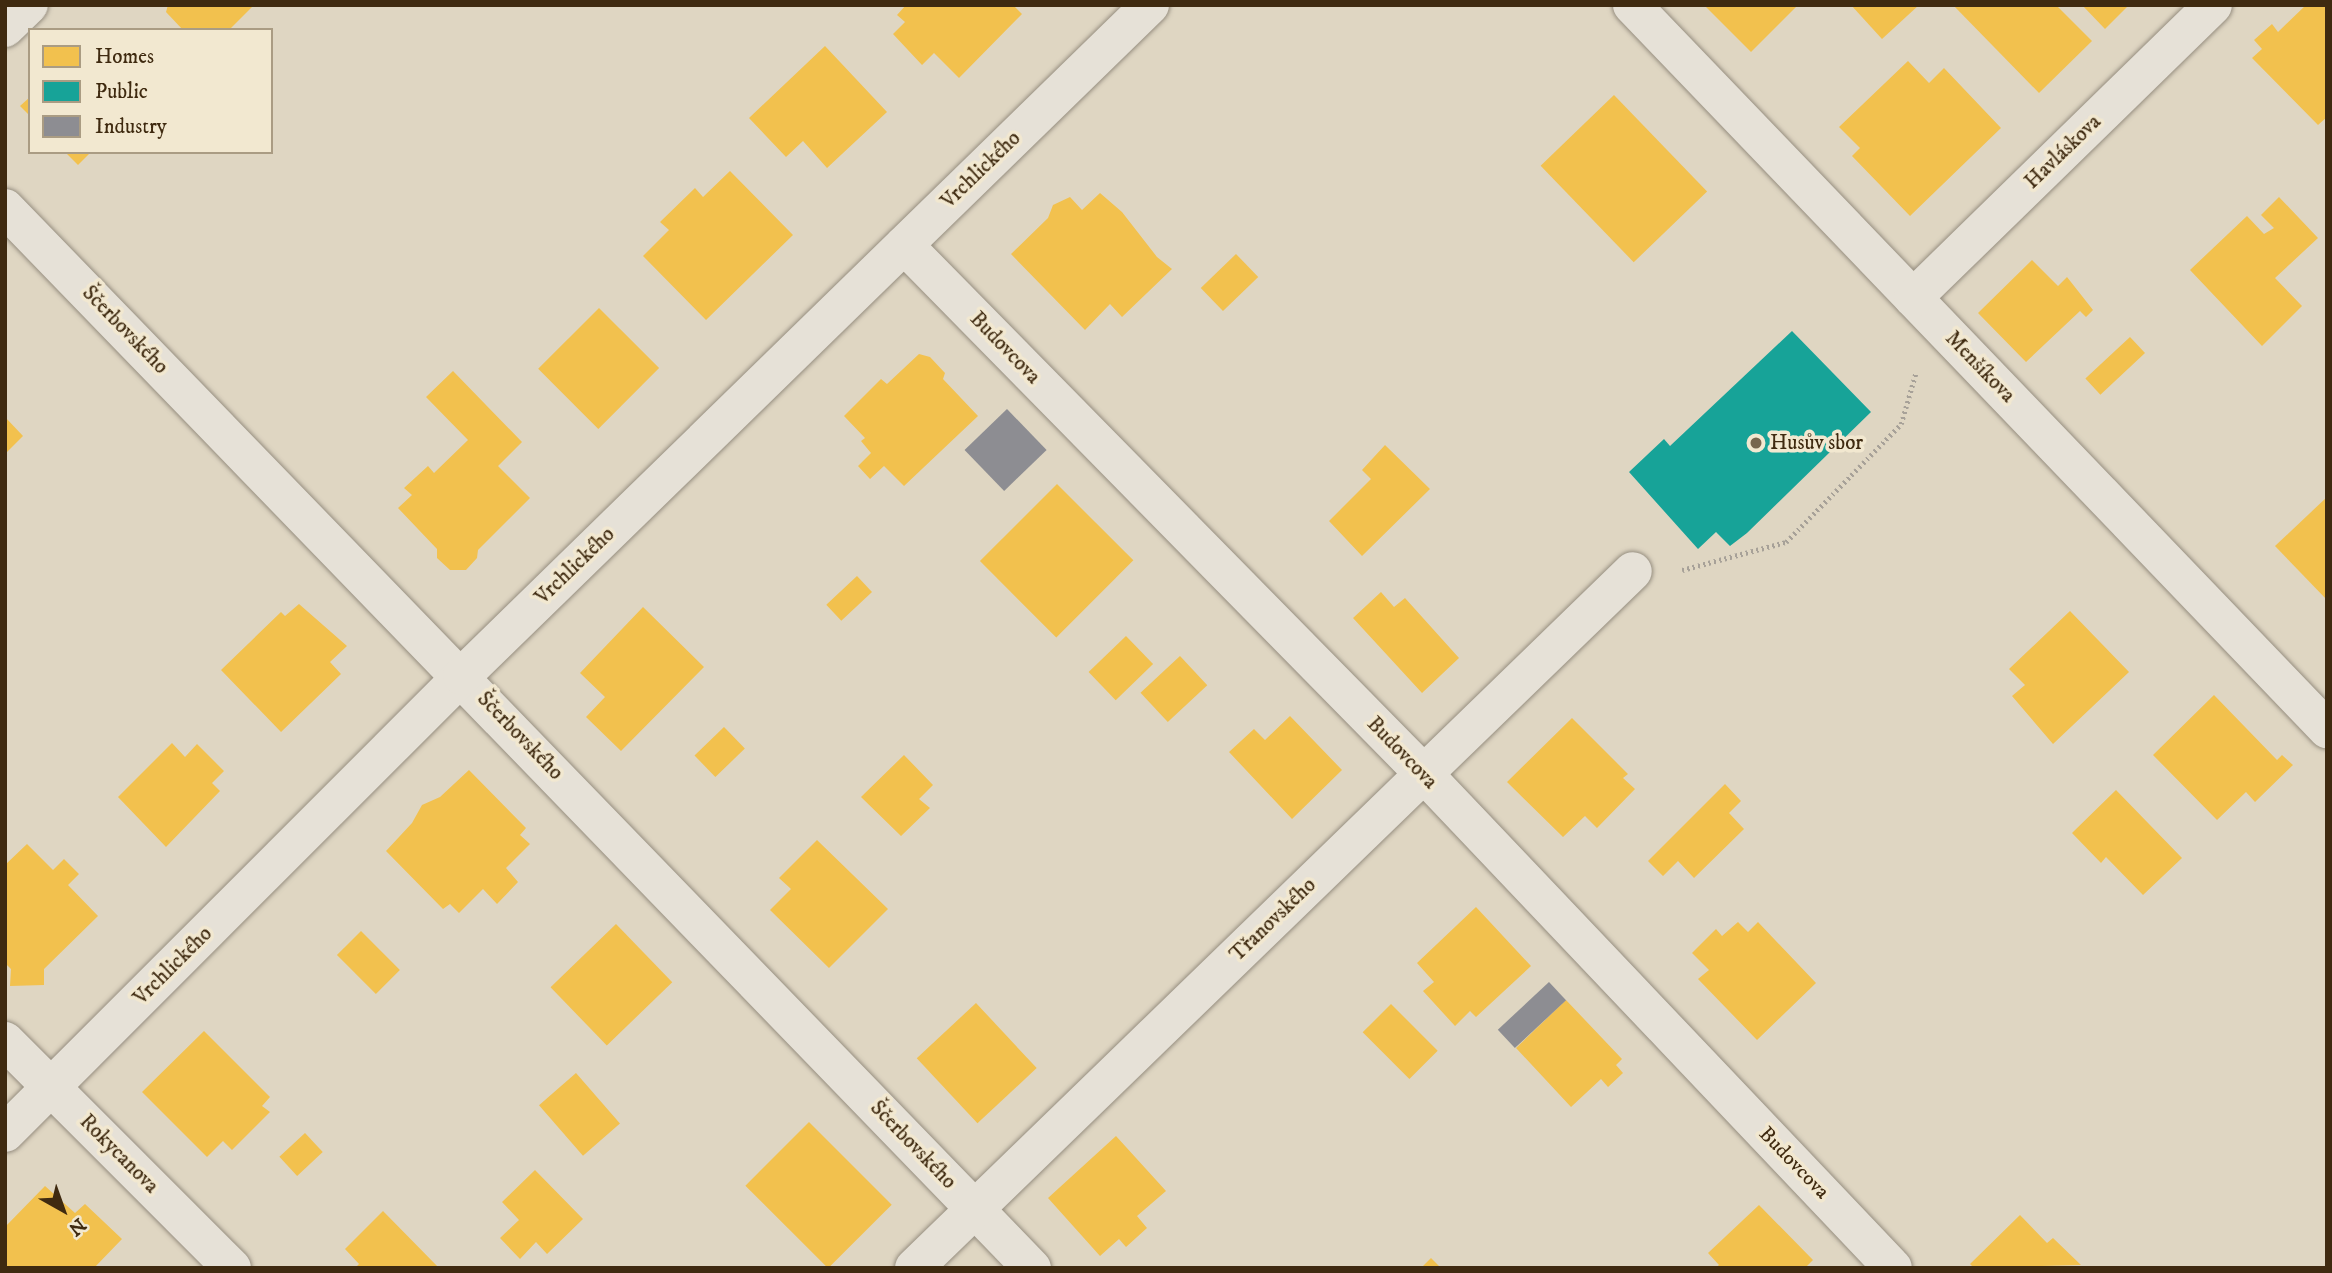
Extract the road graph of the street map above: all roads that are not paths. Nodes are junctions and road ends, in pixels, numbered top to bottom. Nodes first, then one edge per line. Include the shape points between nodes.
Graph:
1 (29, 5) edge
2 (1150, 5) edge
3 (1632, 5) edge
4 (2213, 5) edge
5 (5, 28) edge
6 (5, 208) edge
7 (904, 245) junction
8 (1922, 308) junction
9 (1633, 571) road end
10 (462, 676) junction
11 (2327, 729) edge
12 (1424, 774) junction
13 (5, 1041) edge
14 (52, 1087) junction
15 (5, 1133) edge
16 (975, 1209) junction
17 (232, 1268) edge
18 (914, 1268) edge
19 (1032, 1268) edge
20 (1893, 1268) edge

1 - 5 street
2 - 7 street, Vrchlického
3 - 8 street, Menšíkova
4 - 8 street, Havláskova
6 - 10 street, Ščerbovského
7 - 10 street, Vrchlického
7 - 12 street, Budovcova
8 - 11 street, Menšíkova
9 - 12 street, Třanovského
10 - 14 street, Vrchlického
10 - 16 street, Ščerbovského
12 - 16 street, Třanovského
12 - 20 street, Budovcova
13 - 14 street, Rokycanova
14 - 15 street, Vrchlického
14 - 17 street, Rokycanova
16 - 18 street, Třanovského
16 - 19 street, Ščerbovského

